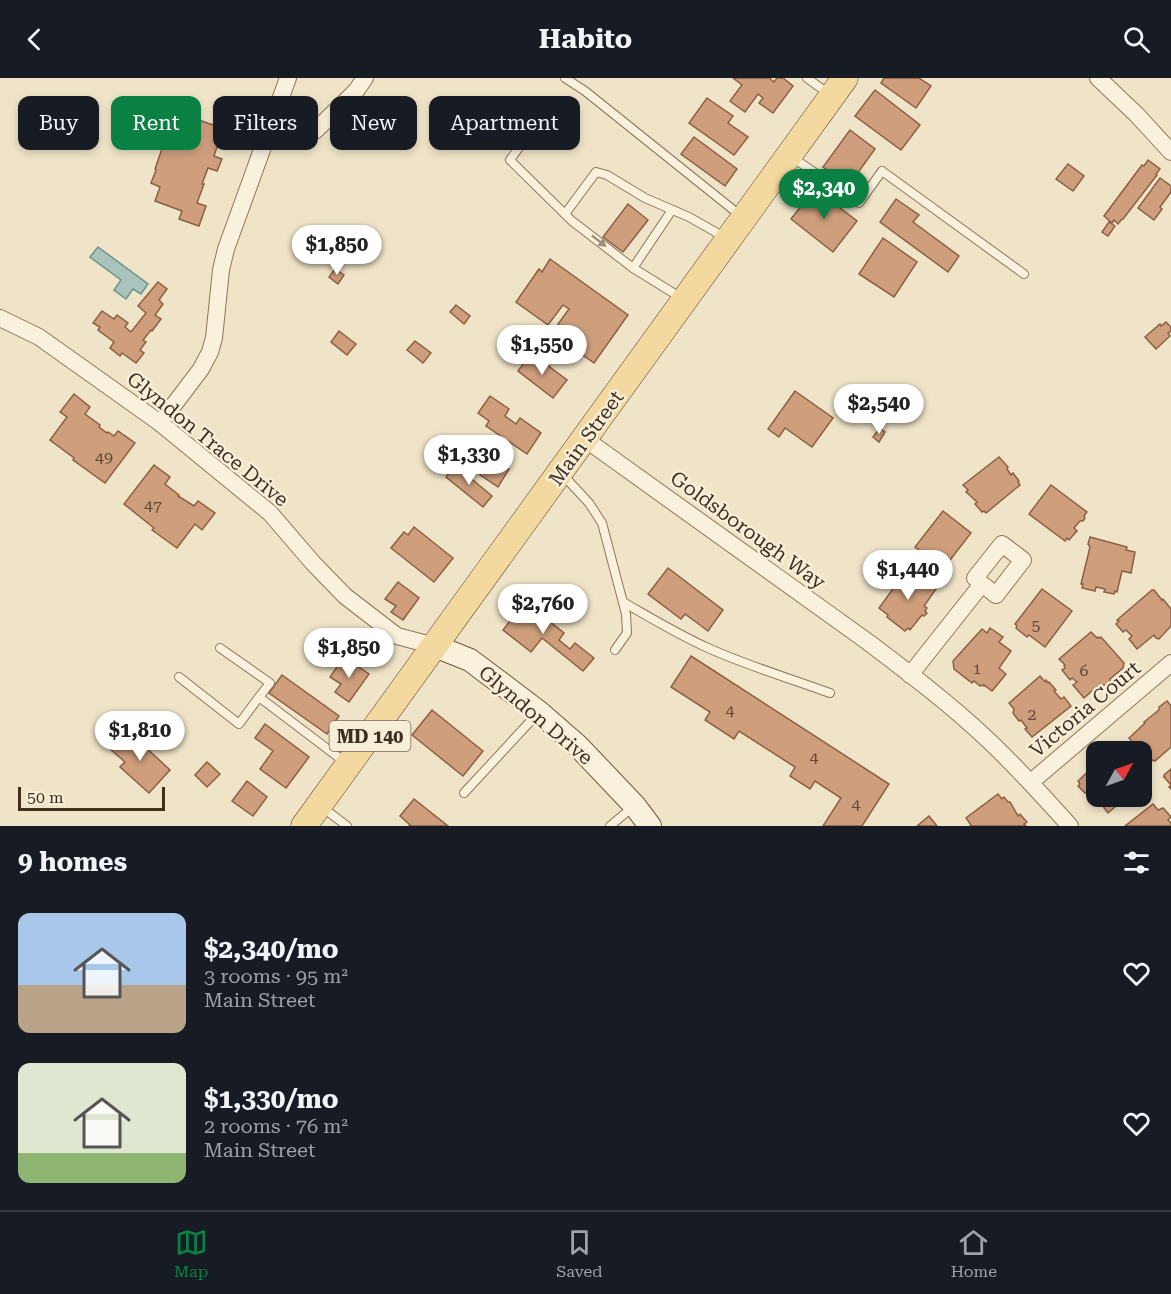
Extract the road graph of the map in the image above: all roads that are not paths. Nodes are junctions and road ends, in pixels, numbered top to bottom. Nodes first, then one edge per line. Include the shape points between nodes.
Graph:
1 (288, 78) edge
2 (365, 78) edge
3 (566, 78) edge
4 (807, 78) edge
5 (1098, 78) edge
6 (838, 87) edge
7 (281, 96) edge
8 (318, 128) edge
9 (261, 150) edge
10 (517, 150) edge
11 (1171, 152) edge
12 (789, 155) junction
13 (672, 210) junction
14 (565, 214) junction
15 (744, 219) junction
16 (729, 240) junction
17 (633, 268) junction
18 (1024, 274) dead end
19 (685, 300) junction
20 (0, 318) edge
21 (160, 423) junction
22 (585, 439) junction
23 (560, 473) junction
24 (982, 584) dead end
25 (623, 602) junction
26 (435, 646) junction
27 (220, 648) dead end
28 (615, 650) dead end
29 (1170, 667) edge
30 (910, 675) junction
31 (179, 677) dead end
32 (830, 693) dead end
33 (260, 697) junction
34 (539, 712) junction
35 (349, 765) junction
36 (1031, 782) junction
37 (464, 793) dead end
38 (319, 805) junction
39 (635, 806) junction
40 (304, 826) edge
41 (347, 826) edge
42 (610, 826) edge
43 (650, 826) edge
44 (1070, 826) edge

1 - 7 street
2 - 8 street via 357,91
3 - 15 lane
4 - 6 lane
5 - 11 street
6 - 12 main road, Main Street / MD 140
9 - 21 street via 226,249 210,351
10 - 14 lane via 510,160
12 - 15 main road, Main Street / MD 140
12 - 18 lane via 859,203 882,171
13 - 14 lane via 596,172
13 - 16 lane
13 - 17 lane
14 -> 17 lane
15 - 16 main road, Main Street / MD 140
16 - 19 main road, Main Street / MD 140
17 - 19 lane
19 - 22 main road, Main Street / MD 140
20 - 21 street, Glyndon Trace Drive via 39,337
21 - 26 street, Glyndon Trace Drive via 270,513 345,596 397,636
22 - 23 main road, Main Street / MD 140
22 - 30 street, Goldsborough Way
23 - 25 lane via 602,523
23 - 26 main road, Main Street / MD 140
24 - 30 street
25 - 28 lane via 627,633
25 - 32 lane via 709,648
26 - 34 street, Glyndon Drive via 470,660
26 - 35 main road, Main Street / MD 140
27 - 33 lane via 270,683
29 - 36 street, Victoria Court
30 - 36 street, Goldsborough Way via 951,707
31 - 33 lane via 239,724
33 - 35 lane
34 - 37 lane
34 - 39 street, Glyndon Drive
35 - 38 main road, Main Street / MD 140
36 - 44 street, Goldsborough Way
38 - 40 main road, Main Street / MD 140
38 - 41 lane
39 - 42 lane
39 - 43 street, Glyndon Drive

